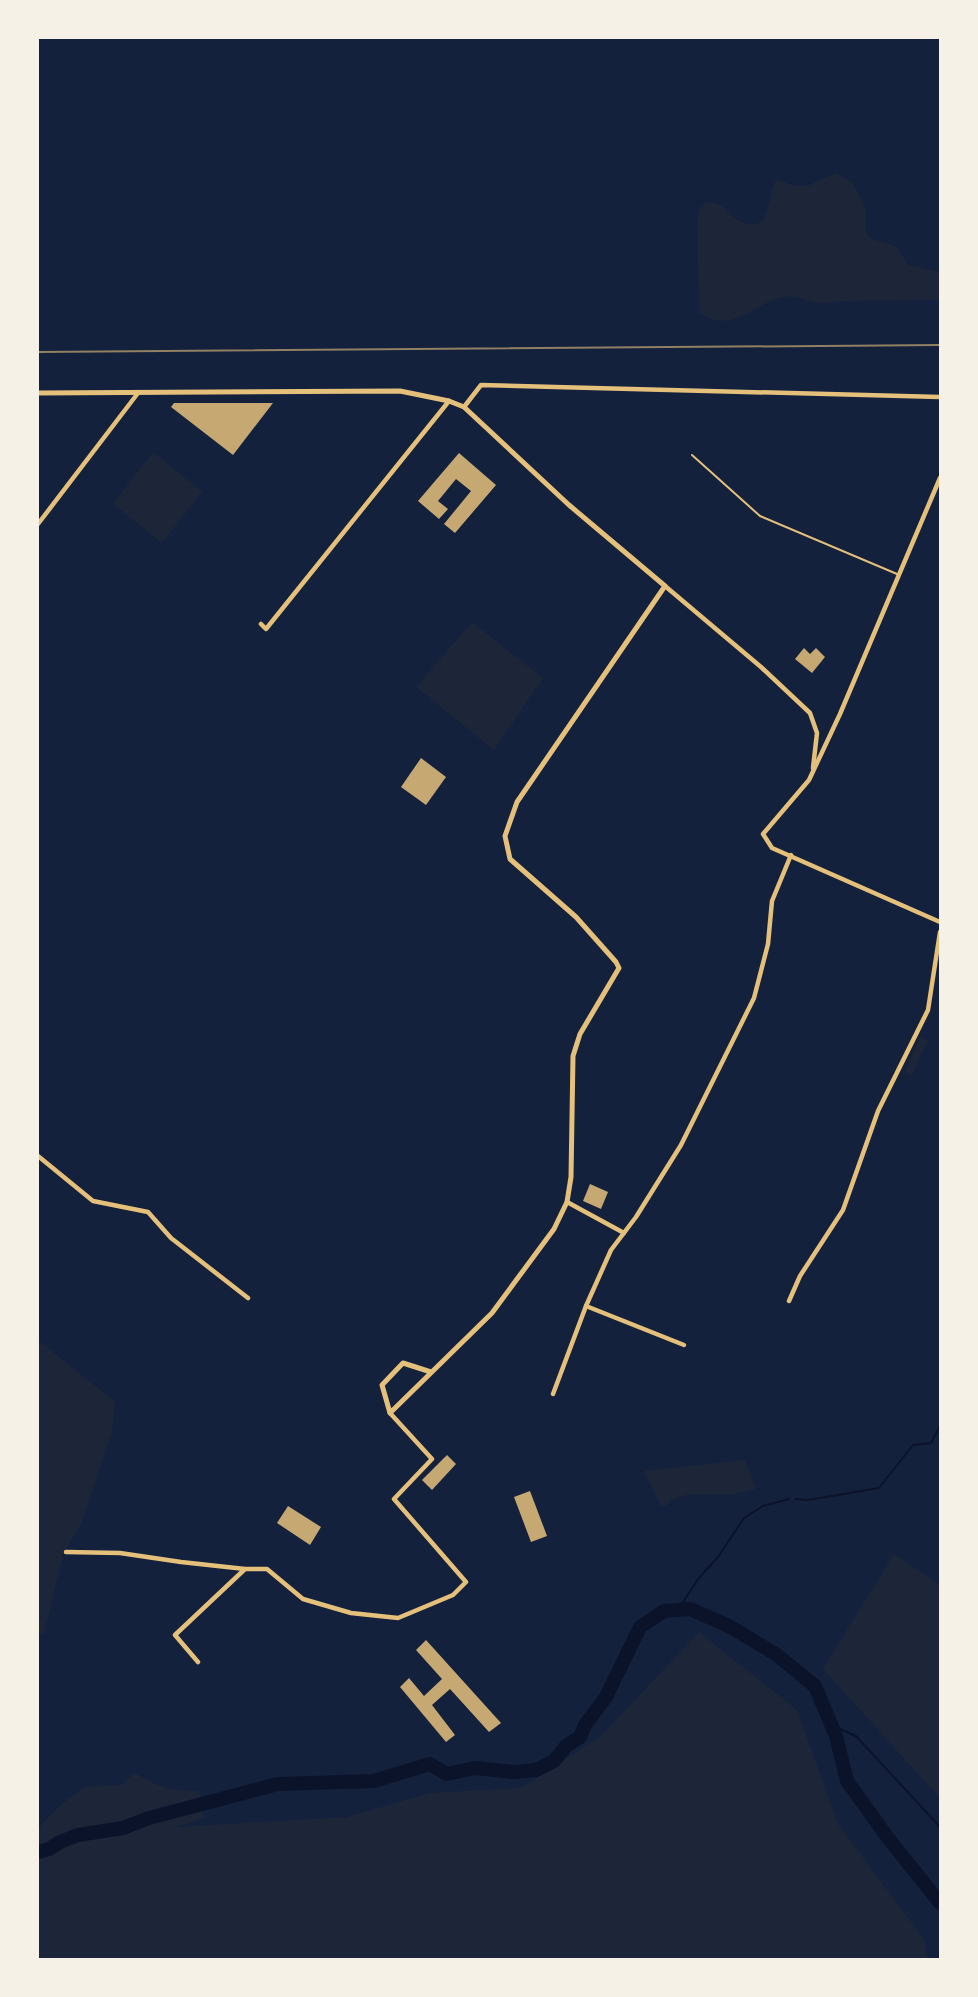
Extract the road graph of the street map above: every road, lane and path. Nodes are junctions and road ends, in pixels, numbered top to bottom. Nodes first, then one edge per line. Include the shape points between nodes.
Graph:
1 (38, 393) edge
2 (138, 393) junction
3 (940, 397) edge
4 (449, 401) junction
5 (464, 407) junction
6 (692, 455) dead end
7 (940, 478) edge
8 (38, 524) edge
9 (900, 575) junction
10 (665, 586) junction
11 (261, 624) dead end
12 (812, 774) junction
13 (791, 855) junction
14 (940, 922) edge
15 (940, 932) edge
16 (937, 949) junction
17 (940, 958) edge
18 (38, 1156) edge
19 (567, 1202) junction
20 (624, 1233) junction
21 (248, 1298) dead end
22 (789, 1301) dead end
23 (586, 1306) junction
24 (684, 1345) dead end
25 (431, 1372) junction
26 (553, 1394) dead end
27 (390, 1413) junction
28 (66, 1552) dead end
29 (245, 1569) junction
30 (198, 1662) dead end

1 - 2 street
2 - 4 street via 400,391
2 - 8 street
3 - 5 street via 481,385
4 - 5 street
4 - 11 street via 266,629
5 - 10 street via 569,505
6 - 9 lane via 760,516
7 - 9 street
9 - 12 street
10 - 12 street via 810,713 817,732
10 - 19 street via 517,802 506,836 510,859 576,917 619,968 580,1034 573,1056
12 - 13 street via 763,834 772,848
13 - 14 street
13 - 20 street via 772,901 768,944 754,998 681,1145
15 - 16 street
16 - 17 street
16 - 22 street via 928,1010 878,1111 843,1210 800,1276
18 - 21 street via 93,1201 148,1212 171,1238
19 - 20 street
19 - 25 street via 554,1228 492,1313
20 - 23 street via 611,1250
23 - 24 street
23 - 26 street
25 - 27 street
25 - 27 street via 403,1363 382,1385
27 - 29 street via 432,1460 394,1499 466,1582 453,1595 398,1618 351,1613 303,1599 267,1569
28 - 29 street via 120,1553
29 - 30 street via 175,1635

